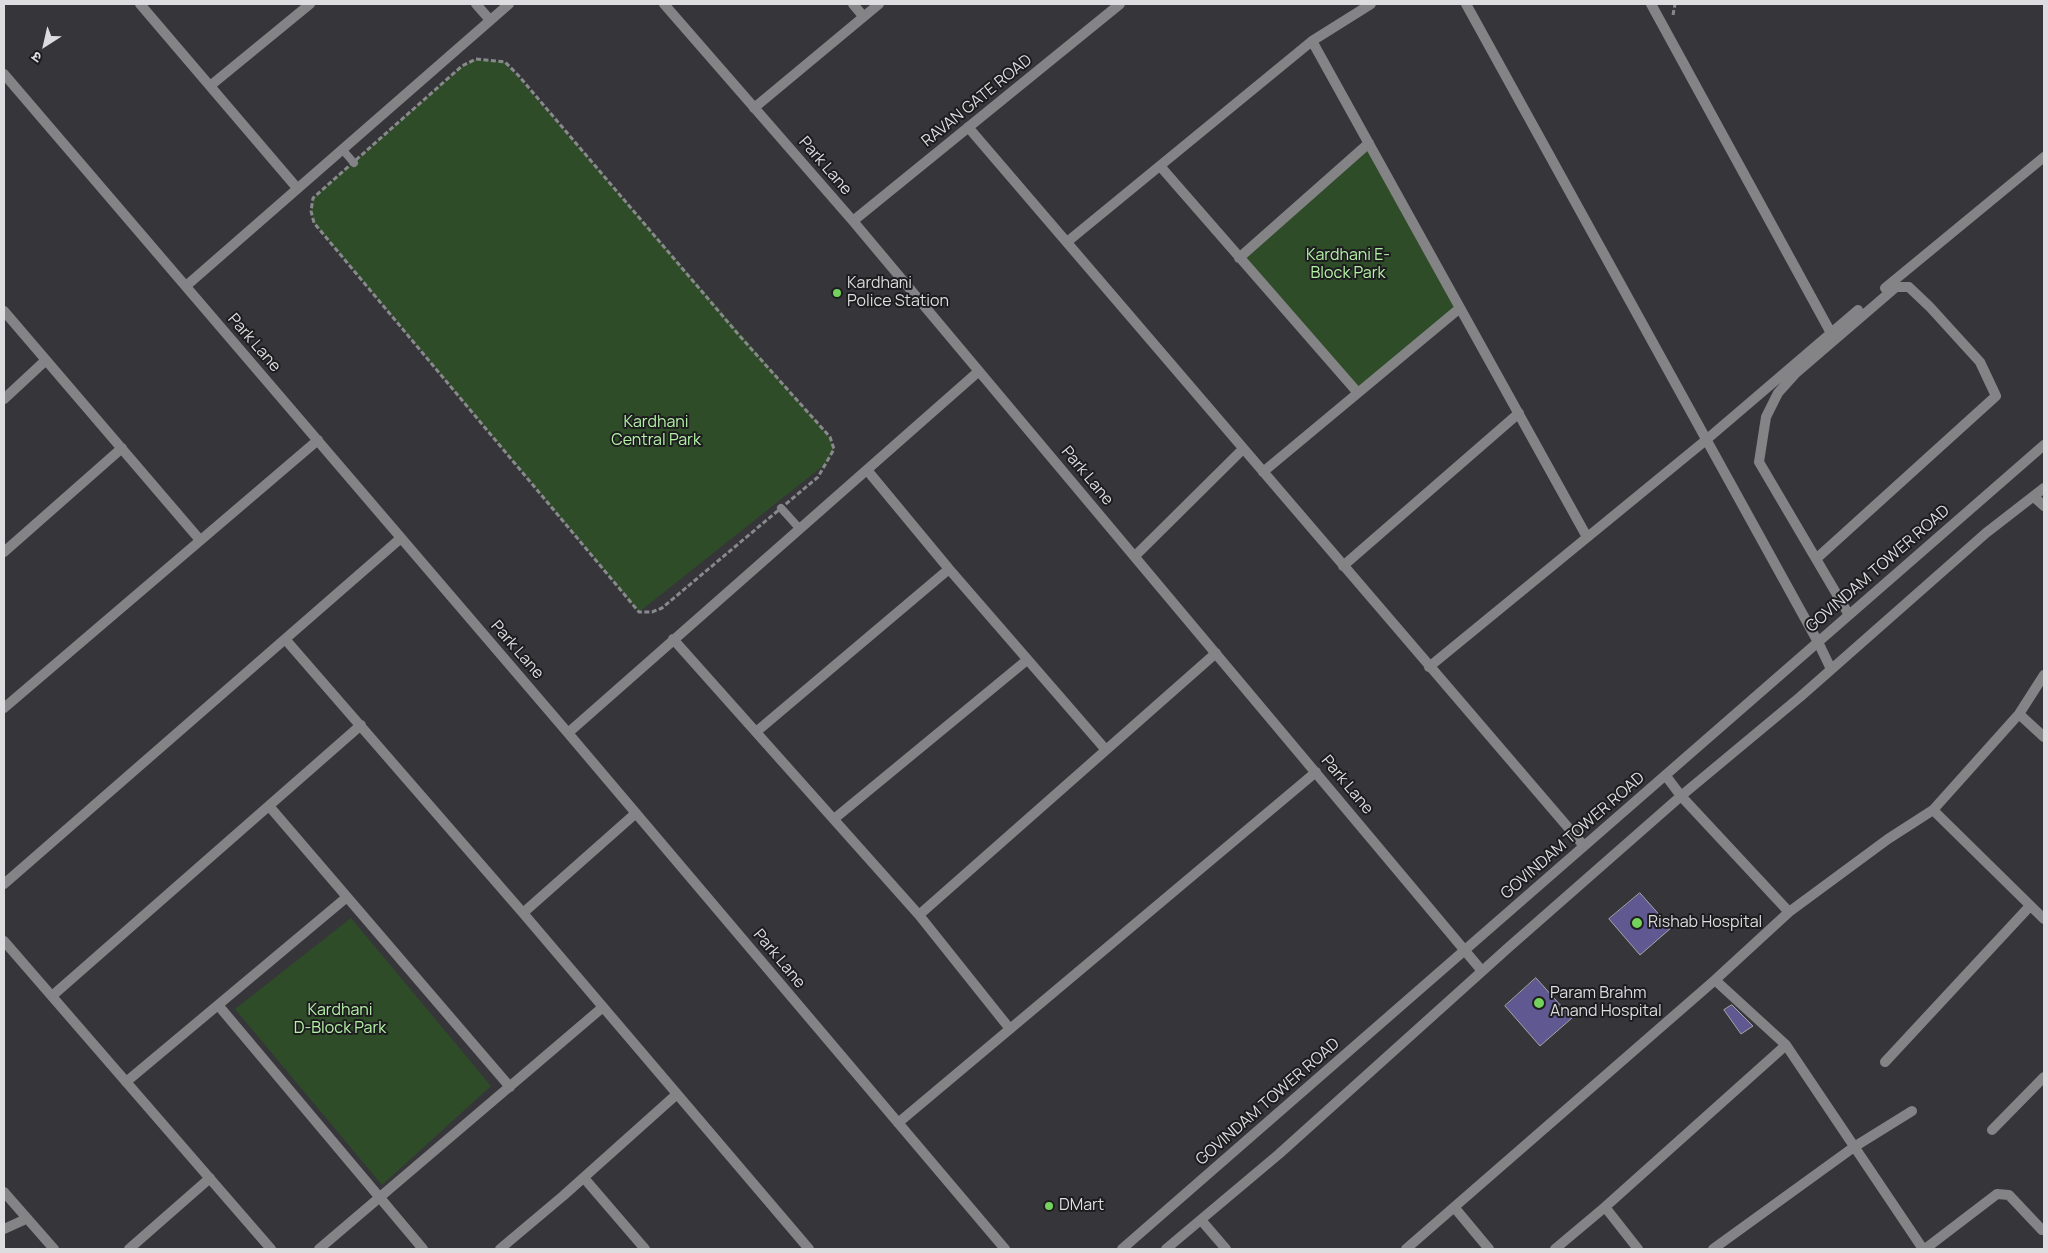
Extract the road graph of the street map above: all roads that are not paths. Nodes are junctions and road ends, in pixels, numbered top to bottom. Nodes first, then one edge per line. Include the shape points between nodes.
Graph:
1 (140, 4) edge
2 (310, 4) edge
3 (476, 4) edge
4 (509, 4) edge
5 (664, 4) edge
6 (853, 4) edge
7 (879, 4) edge
8 (1120, 4) edge
9 (1371, 4) edge
10 (1466, 4) edge
11 (1652, 4) edge
12 (864, 16) junction
13 (490, 20) junction
14 (1312, 41) junction
15 (4, 74) edge
16 (210, 86) junction
17 (754, 108) junction
18 (968, 127) junction
19 (1369, 143) junction
20 (342, 149) junction
21 (2044, 157) edge
22 (354, 163) road end
23 (1160, 166) junction
24 (297, 188) junction
25 (853, 221) junction
26 (1067, 242) junction
27 (1239, 258) junction
28 (186, 286) junction
29 (1460, 308) junction
30 (4, 311) edge
31 (1832, 333) junction
32 (46, 360) junction
33 (979, 371) junction
34 (1358, 393) junction
35 (4, 399) edge
36 (1519, 413) junction
37 (318, 440) junction
38 (1706, 440) junction
39 (2044, 445) edge
40 (122, 448) junction
41 (1243, 449) junction
42 (867, 470) junction
43 (1263, 472) junction
44 (2044, 488) edge
45 (2034, 497) junction
46 (2044, 506) edge
47 (781, 508) road end
48 (799, 528) junction
49 (1587, 537) junction
50 (401, 538) junction
51 (200, 540) junction
52 (4, 552) edge
53 (1135, 556) junction
54 (1816, 559) junction
55 (1344, 566) junction
56 (949, 569) junction
57 (1849, 616) junction
58 (285, 639) junction
59 (673, 639) junction
60 (1818, 642) junction
61 (1216, 653) junction
62 (1027, 660) junction
63 (1429, 667) junction
64 (1831, 669) junction
65 (2044, 675) edge
66 (4, 708) edge
67 (2019, 714) junction
68 (361, 725) junction
69 (756, 732) junction
70 (568, 733) junction
71 (2044, 737) edge
72 (1106, 750) junction
73 (1316, 772) junction
74 (1666, 776) junction
75 (1681, 796) junction
76 (269, 806) junction
77 (1933, 810) junction
78 (636, 813) junction
79 (834, 820) junction
80 (1584, 846) junction
81 (4, 884) edge
82 (347, 897) junction
83 (2030, 906) junction
84 (523, 912) junction
85 (1789, 912) junction
86 (919, 915) junction
87 (2044, 920) edge
88 (4, 941) edge
89 (1465, 950) junction
90 (1482, 971) junction
91 (1715, 980) junction
92 (52, 996) junction
93 (218, 1005) junction
94 (603, 1007) junction
95 (1010, 1029) junction
96 (1786, 1045) junction
97 (1885, 1062) dead end
98 (2044, 1077) edge
99 (126, 1082) junction
100 (510, 1087) junction
101 (677, 1094) junction
102 (1912, 1111) dead end
103 (898, 1123) junction
104 (1992, 1130) dead end
105 (1854, 1147) junction
106 (210, 1178) junction
107 (584, 1178) junction
108 (4, 1192) edge
109 (380, 1198) junction
110 (1605, 1206) junction
111 (1454, 1207) junction
112 (26, 1219) junction
113 (1201, 1220) junction
114 (4, 1229) edge
115 (2044, 1230) edge
116 (54, 1249) edge
117 (129, 1249) edge
118 (272, 1249) edge
119 (319, 1249) edge
120 (423, 1249) edge
121 (500, 1249) edge
122 (645, 1249) edge
123 (809, 1249) edge
124 (1004, 1249) edge
125 (1122, 1249) edge
126 (1166, 1249) edge
127 (1226, 1249) edge
128 (1406, 1249) edge
129 (1488, 1249) edge
130 (1555, 1249) edge
131 (1638, 1249) edge
132 (1712, 1249) edge
133 (1924, 1249) edge

1 - 16 street
2 - 16 street
3 - 13 street
4 - 13 street
5 - 17 street, Park Lane
6 - 12 street
7 - 12 street
8 - 18 street, RAVAN GATE ROAD
9 - 14 street
10 - 38 street
11 - 31 street
12 - 17 street
13 - 20 street
14 - 19 street
14 - 23 street
15 - 28 street, Park Lane
16 - 24 street
17 - 25 street, Park Lane
18 - 25 street, RAVAN GATE ROAD
18 - 26 street
19 - 27 street
19 - 29 street
20 - 22 lane
20 - 24 street
21 - 31 street
23 - 26 street
23 - 27 street
24 - 28 street
25 - 33 street, Park Lane
26 - 41 street
27 - 34 street
28 - 37 street, Park Lane
29 - 34 street
29 - 36 street
30 - 32 street
31 - 38 street
32 - 35 street
32 - 40 street
33 - 42 street
33 - 53 street, Park Lane
34 - 43 street
36 - 49 street
36 - 55 street
37 - 50 street, Park Lane
37 - 51 street
38 - 49 street
38 - 60 street
39 - 57 street, GOVINDAM TOWER ROAD
40 - 51 street
40 - 52 street
41 - 43 street
41 - 53 street
42 - 48 street
42 - 56 street
43 - 55 street
44 - 45 street
45 - 46 street
45 - 64 street via 1986,533
47 - 48 lane
48 - 59 street
49 - 63 street
50 - 58 street
50 - 70 street, Park Lane
51 - 66 street
53 - 61 street, Park Lane
54 - 54 street via 1759,462 1766,417 1778,394 1796,373 1896,287 1909,287 1980,362 1996,396
54 - 57 street
55 - 63 street
56 - 62 street
56 - 69 street
57 - 60 street, GOVINDAM TOWER ROAD
58 - 68 street
58 - 81 street
59 - 69 street
59 - 70 street
60 - 64 street
60 - 74 street, GOVINDAM TOWER ROAD
61 - 72 street
61 - 73 street, Park Lane
62 - 72 street
62 - 79 street
63 - 80 street
64 - 75 street
65 - 67 street
67 - 71 street
67 - 77 street
68 - 76 street
68 - 84 street
69 - 79 street
70 - 78 street, Park Lane
72 - 86 street
73 - 89 street, Park Lane
73 - 95 street
74 - 75 street
74 - 80 street, GOVINDAM TOWER ROAD
75 - 85 street
75 - 90 street
76 - 82 street
76 - 92 street
77 - 83 street
77 - 85 street
78 - 84 street
78 - 103 street, Park Lane
79 - 86 street
80 - 89 street, GOVINDAM TOWER ROAD
82 - 93 street
82 - 100 street
83 - 87 street
83 - 97 street
84 - 94 street
85 - 91 street
86 - 95 street
88 - 92 street
89 - 90 street, Park Lane
89 - 125 street, GOVINDAM TOWER ROAD
90 - 113 street
91 - 96 street
91 - 111 street
92 - 99 street
93 - 99 street
93 - 109 street
94 - 100 street
94 - 101 street
95 - 103 street
96 - 105 street
96 - 110 street
98 - 104 street
99 - 106 street
100 - 109 street
101 - 107 street
101 - 123 street
102 - 105 street
103 - 124 street, Park Lane
105 - 132 street
105 - 133 street
106 - 117 street
106 - 118 street
107 - 121 street
107 - 122 street
108 - 112 street
109 - 119 street
109 - 120 street
110 - 130 street
110 - 131 street
111 - 128 street
111 - 129 street
112 - 114 street
112 - 116 street
113 - 126 street
113 - 127 street
115 - 133 street via 2009,1194 1997,1194

